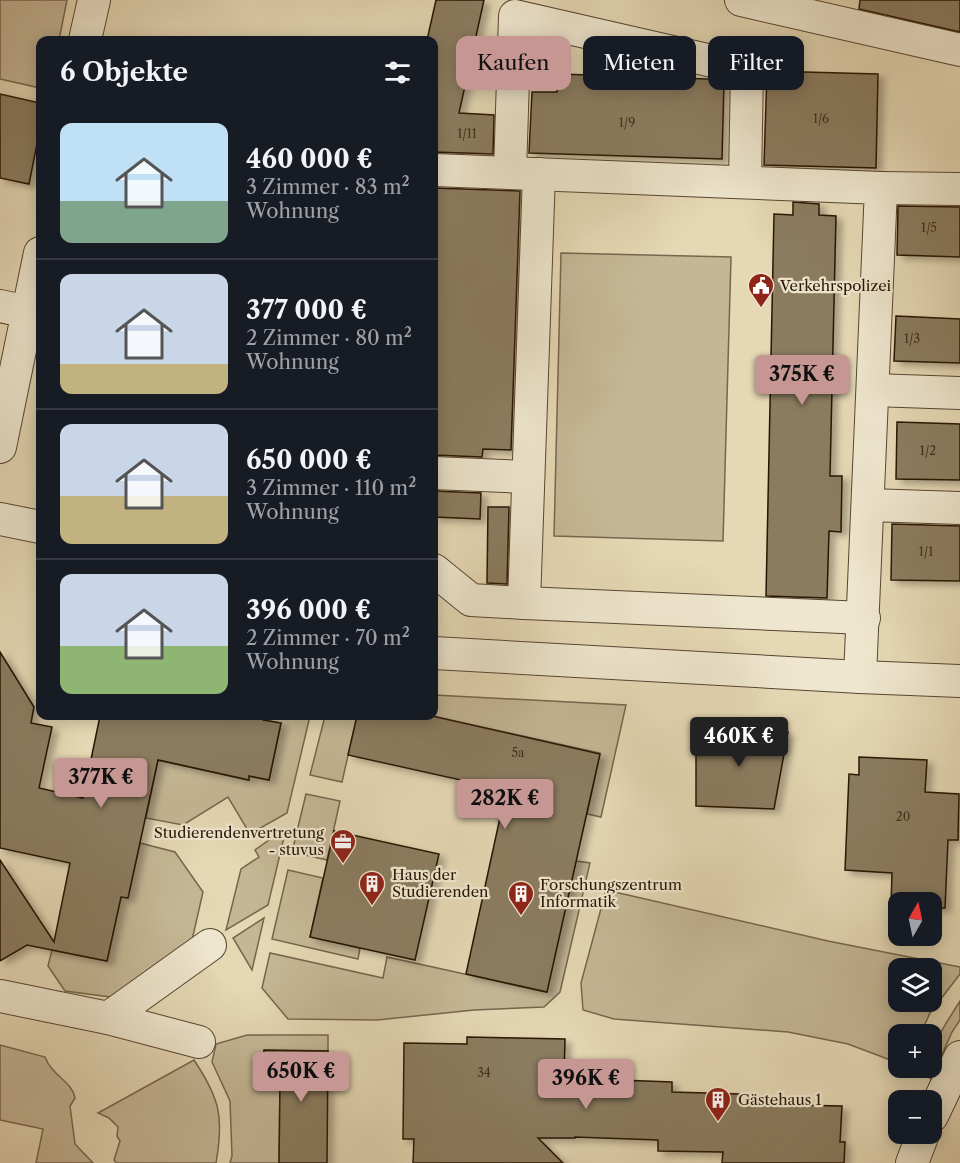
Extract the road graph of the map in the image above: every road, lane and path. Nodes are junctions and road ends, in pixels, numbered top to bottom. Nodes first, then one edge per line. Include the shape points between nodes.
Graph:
1 (94, 0) edge
2 (741, 0) edge
3 (86, 36) edge
4 (960, 50) edge
5 (438, 170) edge
6 (524, 174) junction
7 (745, 182) junction
8 (881, 188) junction
9 (960, 189) edge
10 (36, 262) edge
11 (14, 309) edge
12 (873, 390) junction
13 (960, 393) edge
14 (0, 447) edge
15 (438, 473) edge
16 (528, 477) junction
17 (868, 505) junction
18 (960, 508) edge
19 (0, 519) edge
20 (36, 526) edge
21 (438, 573) edge
22 (524, 603) junction
23 (864, 618) junction
24 (438, 653) edge
25 (860, 677) junction
26 (960, 681) edge
27 (210, 945) dead end
28 (0, 996) edge
29 (108, 1018) junction
30 (199, 1042) dead end
31 (960, 1057) edge
32 (942, 1095) edge
33 (919, 1144) edge
34 (912, 1163) edge

1 - 3 street
2 - 4 street
5 - 6 street
6 - 7 street
6 - 7 street via 515,16 747,69
6 - 16 street
7 - 8 street
8 - 9 street
8 - 12 street
10 - 11 street
11 - 14 street
12 - 13 street
12 - 17 street
15 - 16 street
16 - 22 street
17 - 18 street
17 - 23 street
19 - 20 street
21 - 22 street via 471,600
22 - 23 street
23 - 25 street
24 - 25 street
25 - 26 street
27 - 29 street
28 - 29 street
29 - 30 street
31 - 32 street
33 - 34 street

